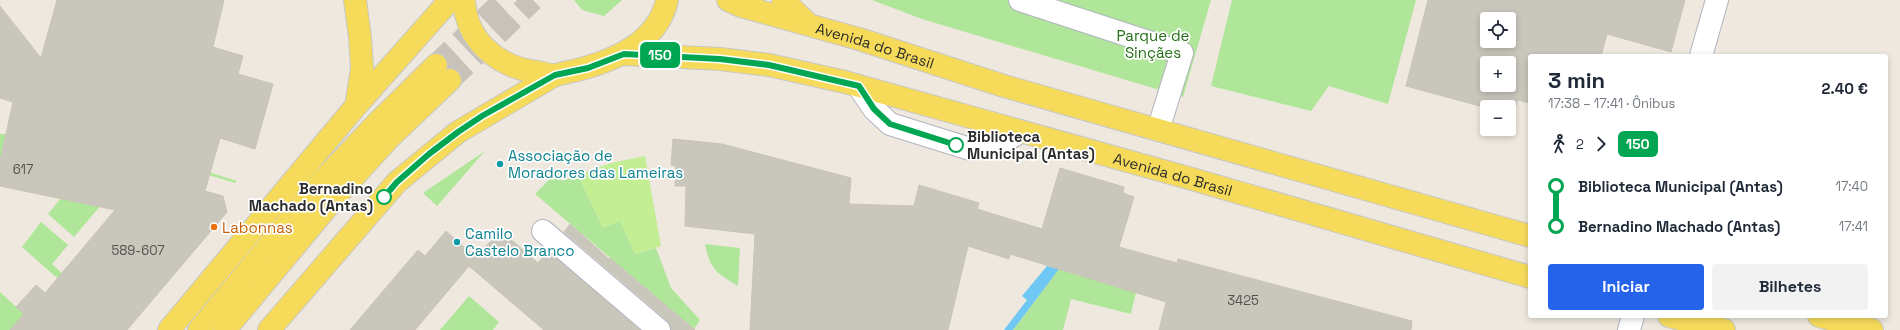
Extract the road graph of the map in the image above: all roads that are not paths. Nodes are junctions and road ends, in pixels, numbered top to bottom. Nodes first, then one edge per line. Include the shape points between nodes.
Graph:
1 (355, 0) edge
2 (450, 0) edge
3 (464, 0) edge
4 (667, 0) edge
5 (728, 0) edge
6 (783, 0) edge
7 (1020, 0) edge
8 (1717, 0) edge
9 (810, 25) junction
10 (624, 54) junction
11 (1702, 54) edge
12 (555, 75) junction
13 (859, 86) junction
14 (356, 106) junction
15 (1158, 130) junction
16 (1020, 132) junction
17 (543, 231) dead end
18 (1528, 235) edge
19 (1528, 276) edge
20 (1632, 318) edge
21 (1677, 318) edge
22 (1827, 318) edge
23 (169, 330) edge
24 (199, 330) edge
25 (225, 330) edge
26 (269, 330) edge
27 (659, 330) edge
28 (1629, 330) edge
29 (1724, 330) edge
30 (1872, 330) edge

1 - 14 main road via 362,68
2 - 14 main road
3 - 12 main road via 471,31 486,51 506,64 527,71
4 - 10 main road via 655,26
5 - 9 main road, Avenida do Brasil
6 - 9 main road
7 - 15 street via 1182,53
8 - 11 street
9 - 15 main road, Avenida do Brasil via 1004,86
10 - 12 main road via 588,68
10 - 13 main road, Avenida do Brasil via 720,59 769,65
12 - 26 main road via 458,132 397,182
13 - 16 main road, Avenida do Brasil
13 - 16 street via 874,109 890,124 970,149 994,147
14 - 23 main road
15 - 18 main road, Avenida do Brasil
16 - 19 main road, Avenida do Brasil
17 - 27 street
20 - 28 street
21 - 29 main road
22 - 30 main road
24 - 25 main road via 323,180 376,124 443,72

